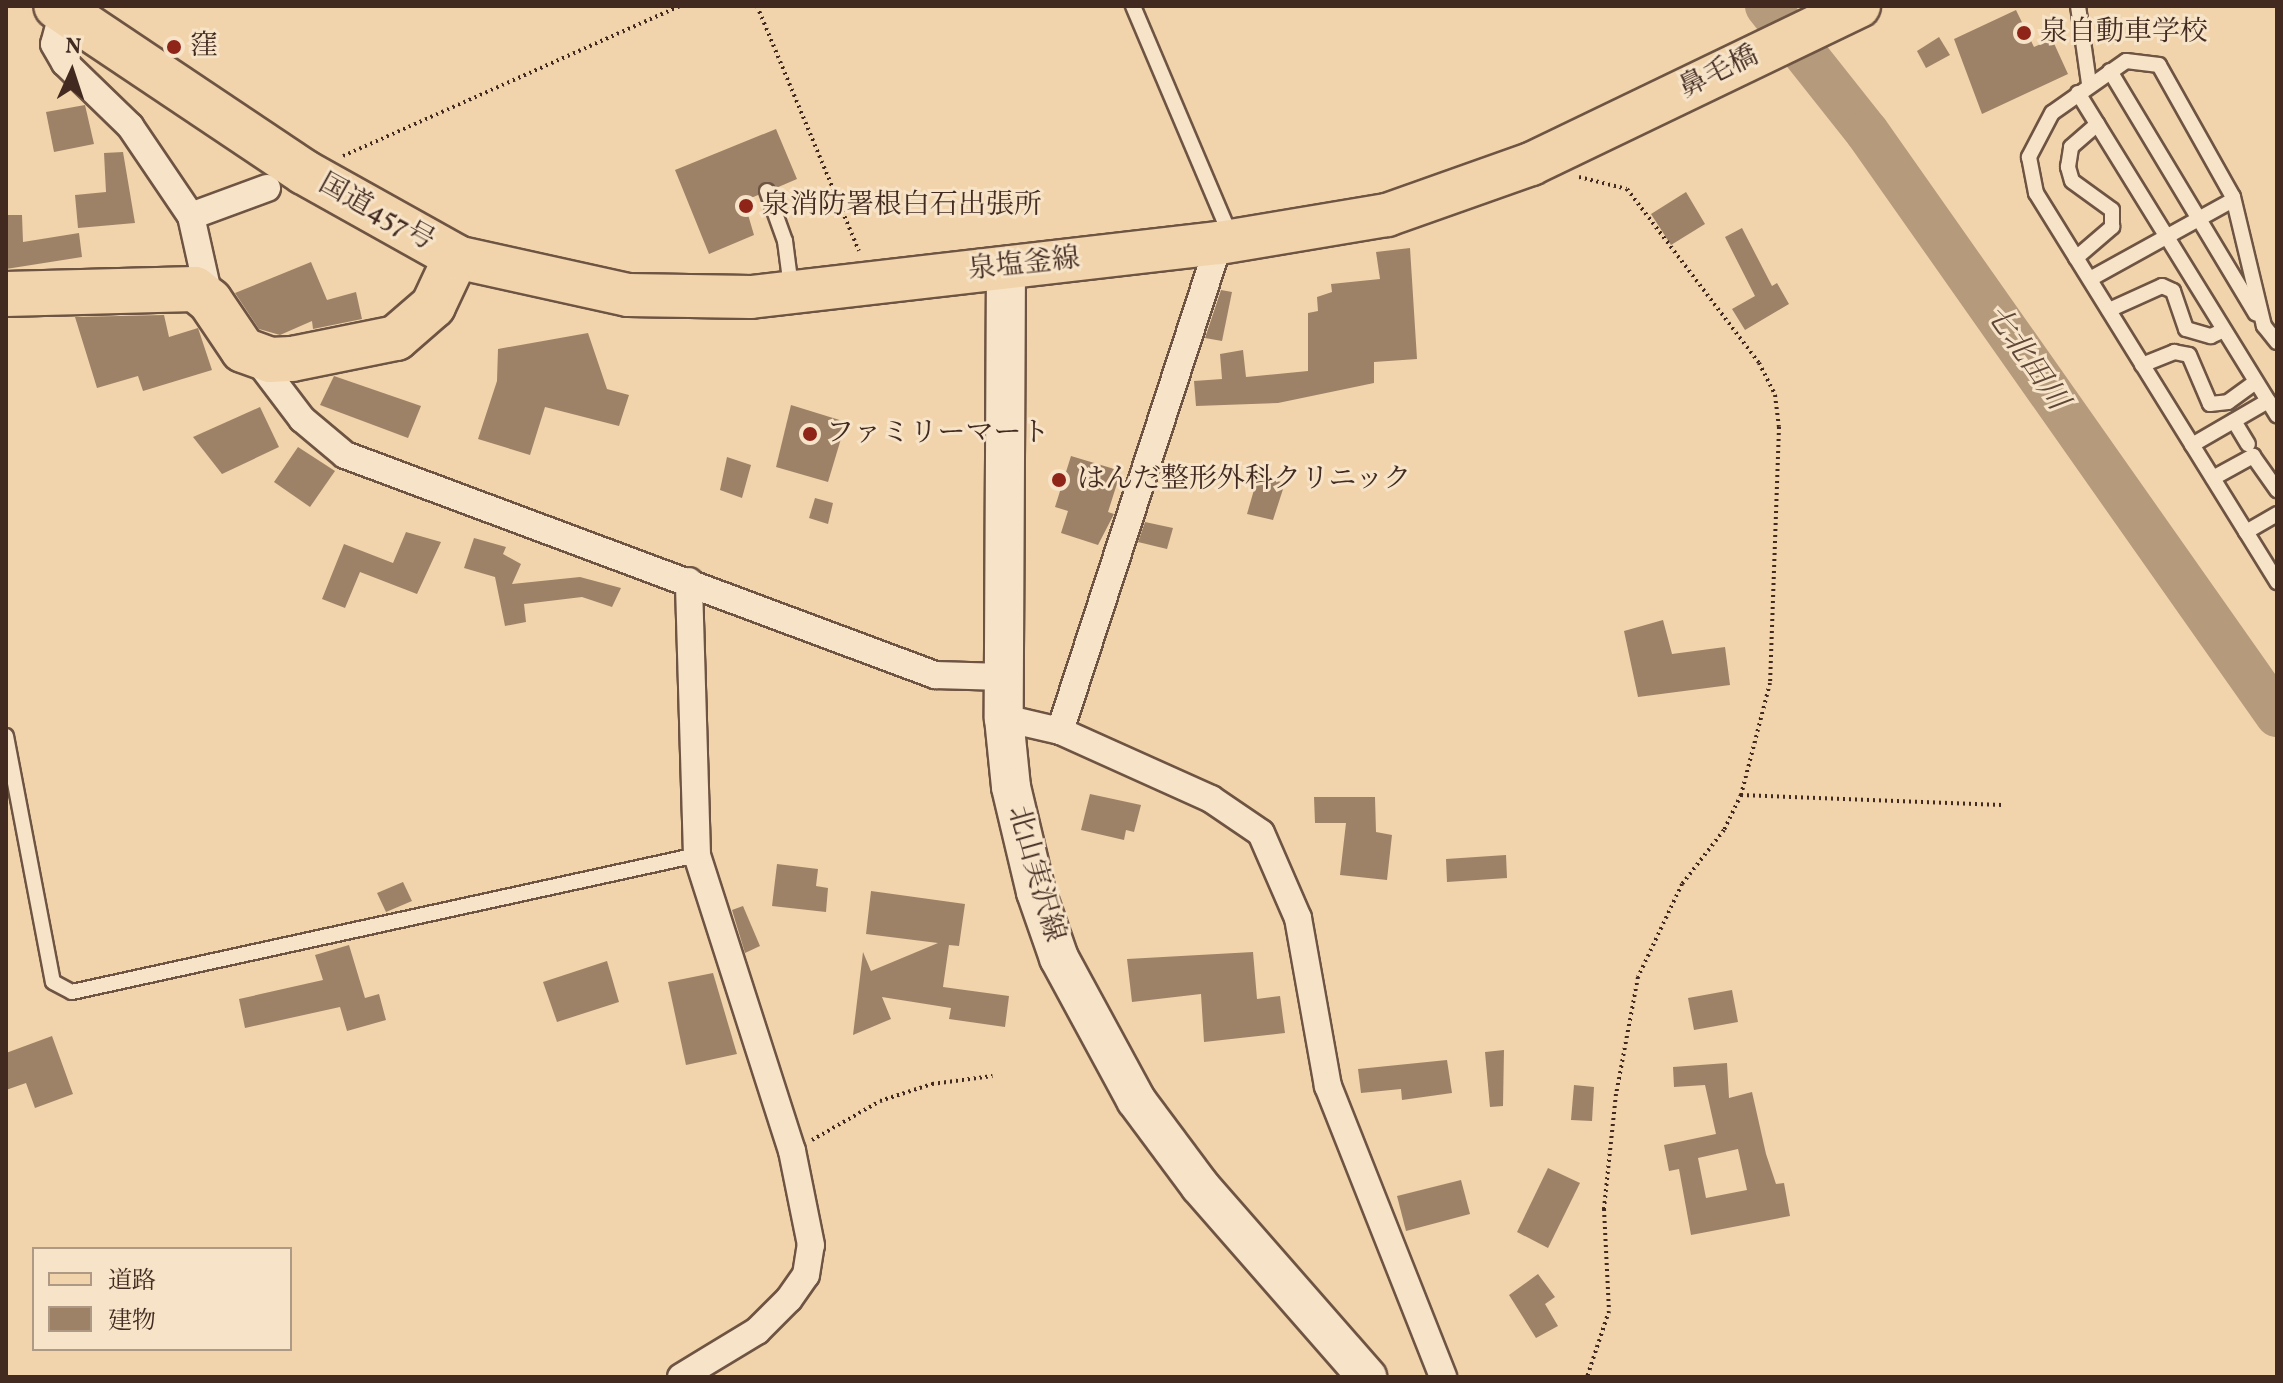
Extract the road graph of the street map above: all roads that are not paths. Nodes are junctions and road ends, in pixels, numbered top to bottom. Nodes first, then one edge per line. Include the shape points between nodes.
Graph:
1 (1133, 6) edge
2 (1859, 6) edge
3 (2078, 6) edge
4 (59, 8) edge
5 (2110, 71) junction
6 (2083, 88) junction
7 (2097, 124) junction
8 (1580, 139) joint
9 (267, 188) dead end
10 (767, 191) dead end
11 (2233, 200) junction
12 (191, 216) junction
13 (2200, 220) junction
14 (2168, 239) junction
15 (1226, 242) junction
16 (456, 257) junction
17 (2076, 258) junction
18 (1006, 267) junction
19 (2090, 279) junction
20 (791, 292) junction
21 (6, 294) edge
22 (210, 301) junction
23 (2109, 310) junction
24 (2264, 326) junction
25 (2224, 330) junction
26 (2277, 342) edge
27 (255, 357) junction
28 (2142, 365) junction
29 (2256, 382) junction
30 (2268, 401) junction
31 (2277, 415) edge
32 (2234, 421) junction
33 (2248, 444) dead end
34 (2192, 445) junction
35 (2213, 478) junction
36 (2277, 490) edge
37 (2277, 514) edge
38 (2246, 532) junction
39 (2272, 562) edge
40 (689, 581) junction
41 (2277, 582) edge
42 (1004, 677) junction
43 (1004, 718) junction
44 (1060, 731) junction
45 (6, 736) edge
46 (697, 855) junction
47 (681, 1377) edge
48 (1367, 1377) edge
49 (1443, 1377) edge

1 - 15 lane
2 - 8 main road, 鼻毛橋
3 - 6 lane
4 - 12 street via 54,44 65,63 130,126
4 - 16 highway, 国道457号 via 327,185
5 - 6 lane
5 - 11 lane via 2126,61 2159,65
5 - 13 lane
6 - 7 lane
6 - 17 lane via 2040,128 2029,157 2036,193
7 - 14 lane
7 - 17 lane via 2071,147 2068,167 2072,181 2112,210 2112,227
8 - 15 main road, 泉塩釜線 via 1531,164 1387,215
9 - 12 street
10 - 20 lane via 785,241
11 - 13 lane
11 - 24 lane
12 - 22 street
13 - 14 lane
13 - 24 lane
14 - 19 lane
14 - 25 lane
15 - 18 main road, 泉塩釜線
15 - 44 street
16 - 20 main road, 泉塩釜線 via 628,295 692,299
16 - 27 highway, 国道457号 via 433,306 396,338 292,359
17 - 19 lane
18 - 20 main road, 泉塩釜線
18 - 42 street, 北山実沢線
19 - 23 lane
21 - 22 highway via 179,286
22 - 27 highway via 243,350
23 - 25 lane via 2162,286 2173,291 2186,329 2211,336
23 - 28 lane
24 - 26 lane
25 - 29 lane
27 - 40 street via 302,419 345,455
28 - 29 lane via 2174,352 2189,355 2210,404 2228,402
28 - 34 lane
29 - 30 lane
30 - 31 lane
30 - 32 lane
32 - 33 lane
32 - 34 lane
34 - 35 lane
35 - 36 lane via 2253,456
35 - 38 lane
37 - 38 lane
38 - 39 lane
39 - 41 lane
40 - 42 street via 935,675
40 - 46 street
42 - 43 street, 北山実沢線
43 - 44 street
43 - 48 street, 北山実沢線 via 1011,787 1036,892 1096,1034 1200,1186
44 - 49 street via 1211,799 1261,833 1298,918 1328,1086
45 - 46 lane via 53,982 72,992
46 - 47 street via 809,1216 806,1275 757,1331

